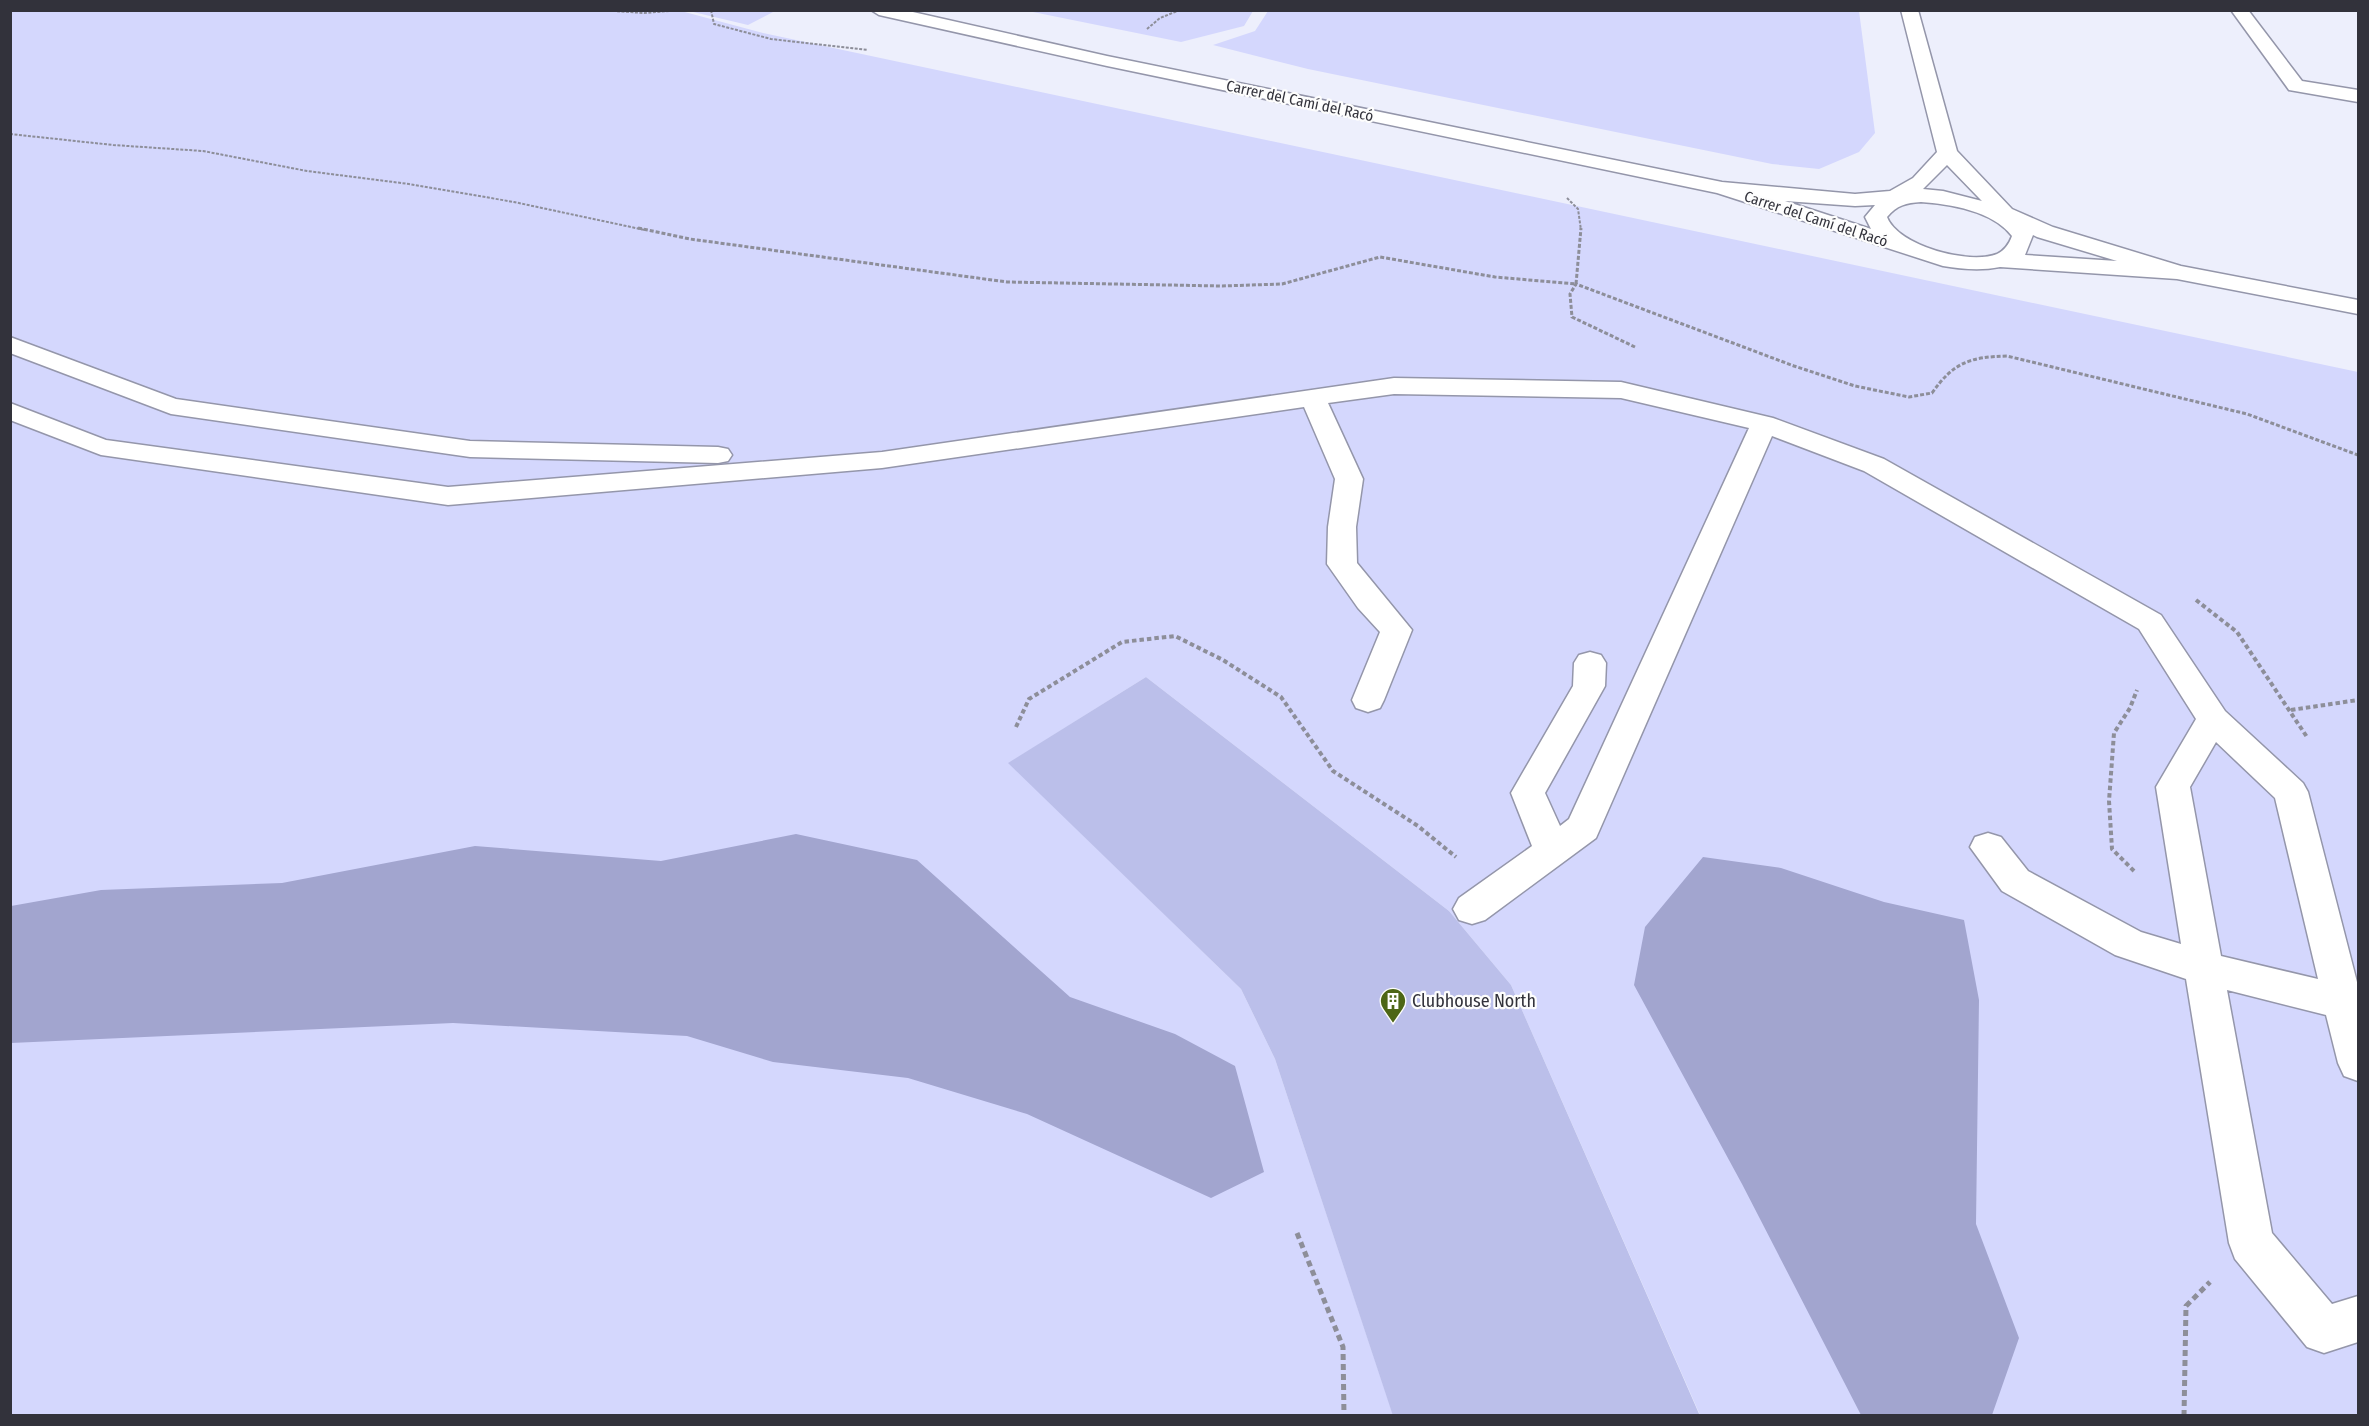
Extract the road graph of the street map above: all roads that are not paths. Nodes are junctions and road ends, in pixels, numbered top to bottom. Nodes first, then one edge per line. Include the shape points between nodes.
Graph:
1 (879, 10) edge
2 (1909, 10) edge
3 (2239, 10) edge
4 (2358, 96) edge
5 (1947, 153) junction
6 (1722, 188) junction
7 (1900, 198) junction
8 (2010, 220) junction
9 (1909, 249) junction
10 (2000, 260) junction
11 (2178, 272) junction
12 (2358, 308) edge
13 (10, 344) edge
14 (1313, 398) junction
15 (10, 411) edge
16 (1764, 424) junction
17 (882, 460) junction
18 (1590, 663) dead end
19 (1368, 700) dead end
20 (2213, 719) junction
21 (1988, 847) dead end
22 (1552, 850) junction
23 (1472, 909) road end
24 (2204, 968) junction
25 (2343, 1002) junction
26 (2358, 1063) edge
27 (2358, 1319) edge

1 - 6 street, Carrer del Camí del Racó
2 - 5 street
3 - 4 street via 2296,86
5 - 7 street
5 - 8 street
6 - 7 street, Carrer del Camí del Racó via 1855,200
6 - 9 street, Carrer del Camí del Racó
7 - 8 street, Carrer del Camí del Racó via 1959,200
7 - 9 street via 1880,207 1876,217 1886,234
8 - 10 street via 2023,236 2022,246
8 - 11 street
9 - 10 street, Carrer del Camí del Racó via 1956,261
10 - 11 street
11 - 12 street
13 - 17 street via 171,406 470,449
14 - 16 street via 1394,387 1621,390
14 - 17 street
14 - 19 street via 1349,479 1342,527 1342,564 1396,630
15 - 17 street via 101,447 447,496
16 - 20 street via 1874,465 2150,622
16 - 22 street via 1582,828
18 - 22 street via 1589,686 1528,793
20 - 24 street via 2173,787
20 - 25 street via 2291,792
21 - 24 street via 2015,881 2129,944
22 - 23 street
24 - 25 street
24 - 27 street via 2251,1243 2324,1330
25 - 26 street

